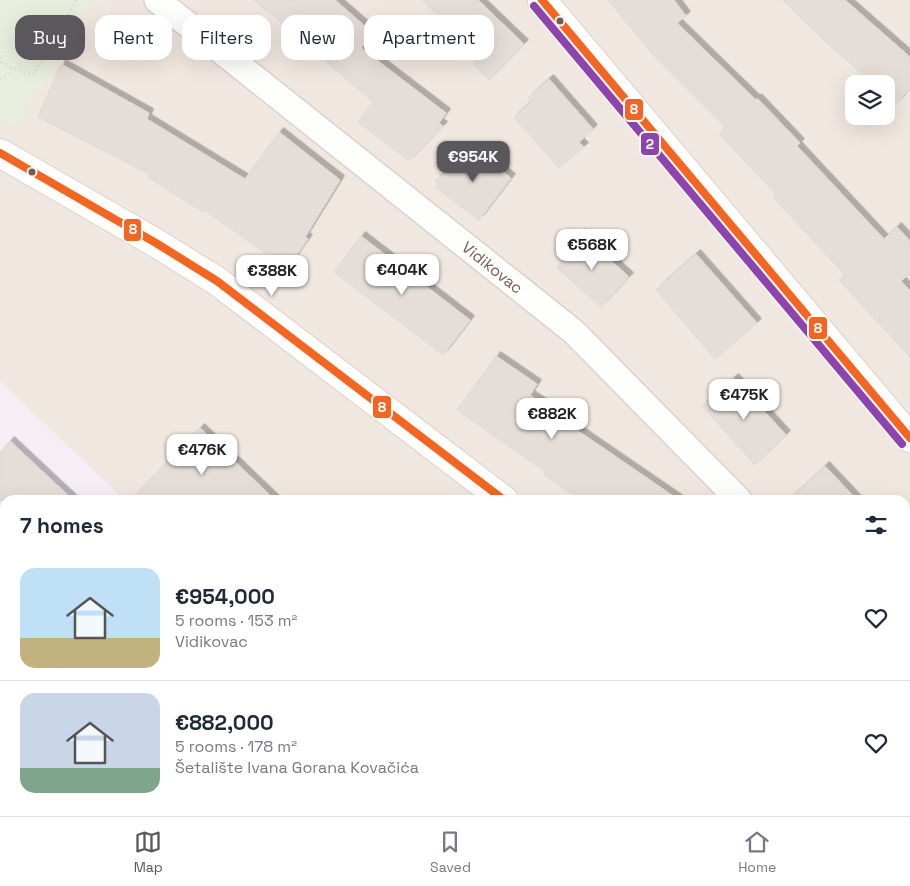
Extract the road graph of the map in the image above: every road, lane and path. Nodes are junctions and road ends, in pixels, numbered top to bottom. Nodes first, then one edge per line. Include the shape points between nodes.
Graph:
1 (76, 0) edge
2 (157, 0) edge
3 (542, 0) edge
4 (0, 52) edge
5 (1, 64) edge
6 (12, 68) junction
7 (0, 79) edge
8 (0, 153) edge
9 (910, 438) edge
10 (497, 495) edge
11 (734, 495) edge

1 - 6 path via 34,76
2 - 11 street, Vidikovac via 574,332
3 - 9 street
4 - 5 path
5 - 6 path
6 - 7 path
8 - 10 street via 216,281

